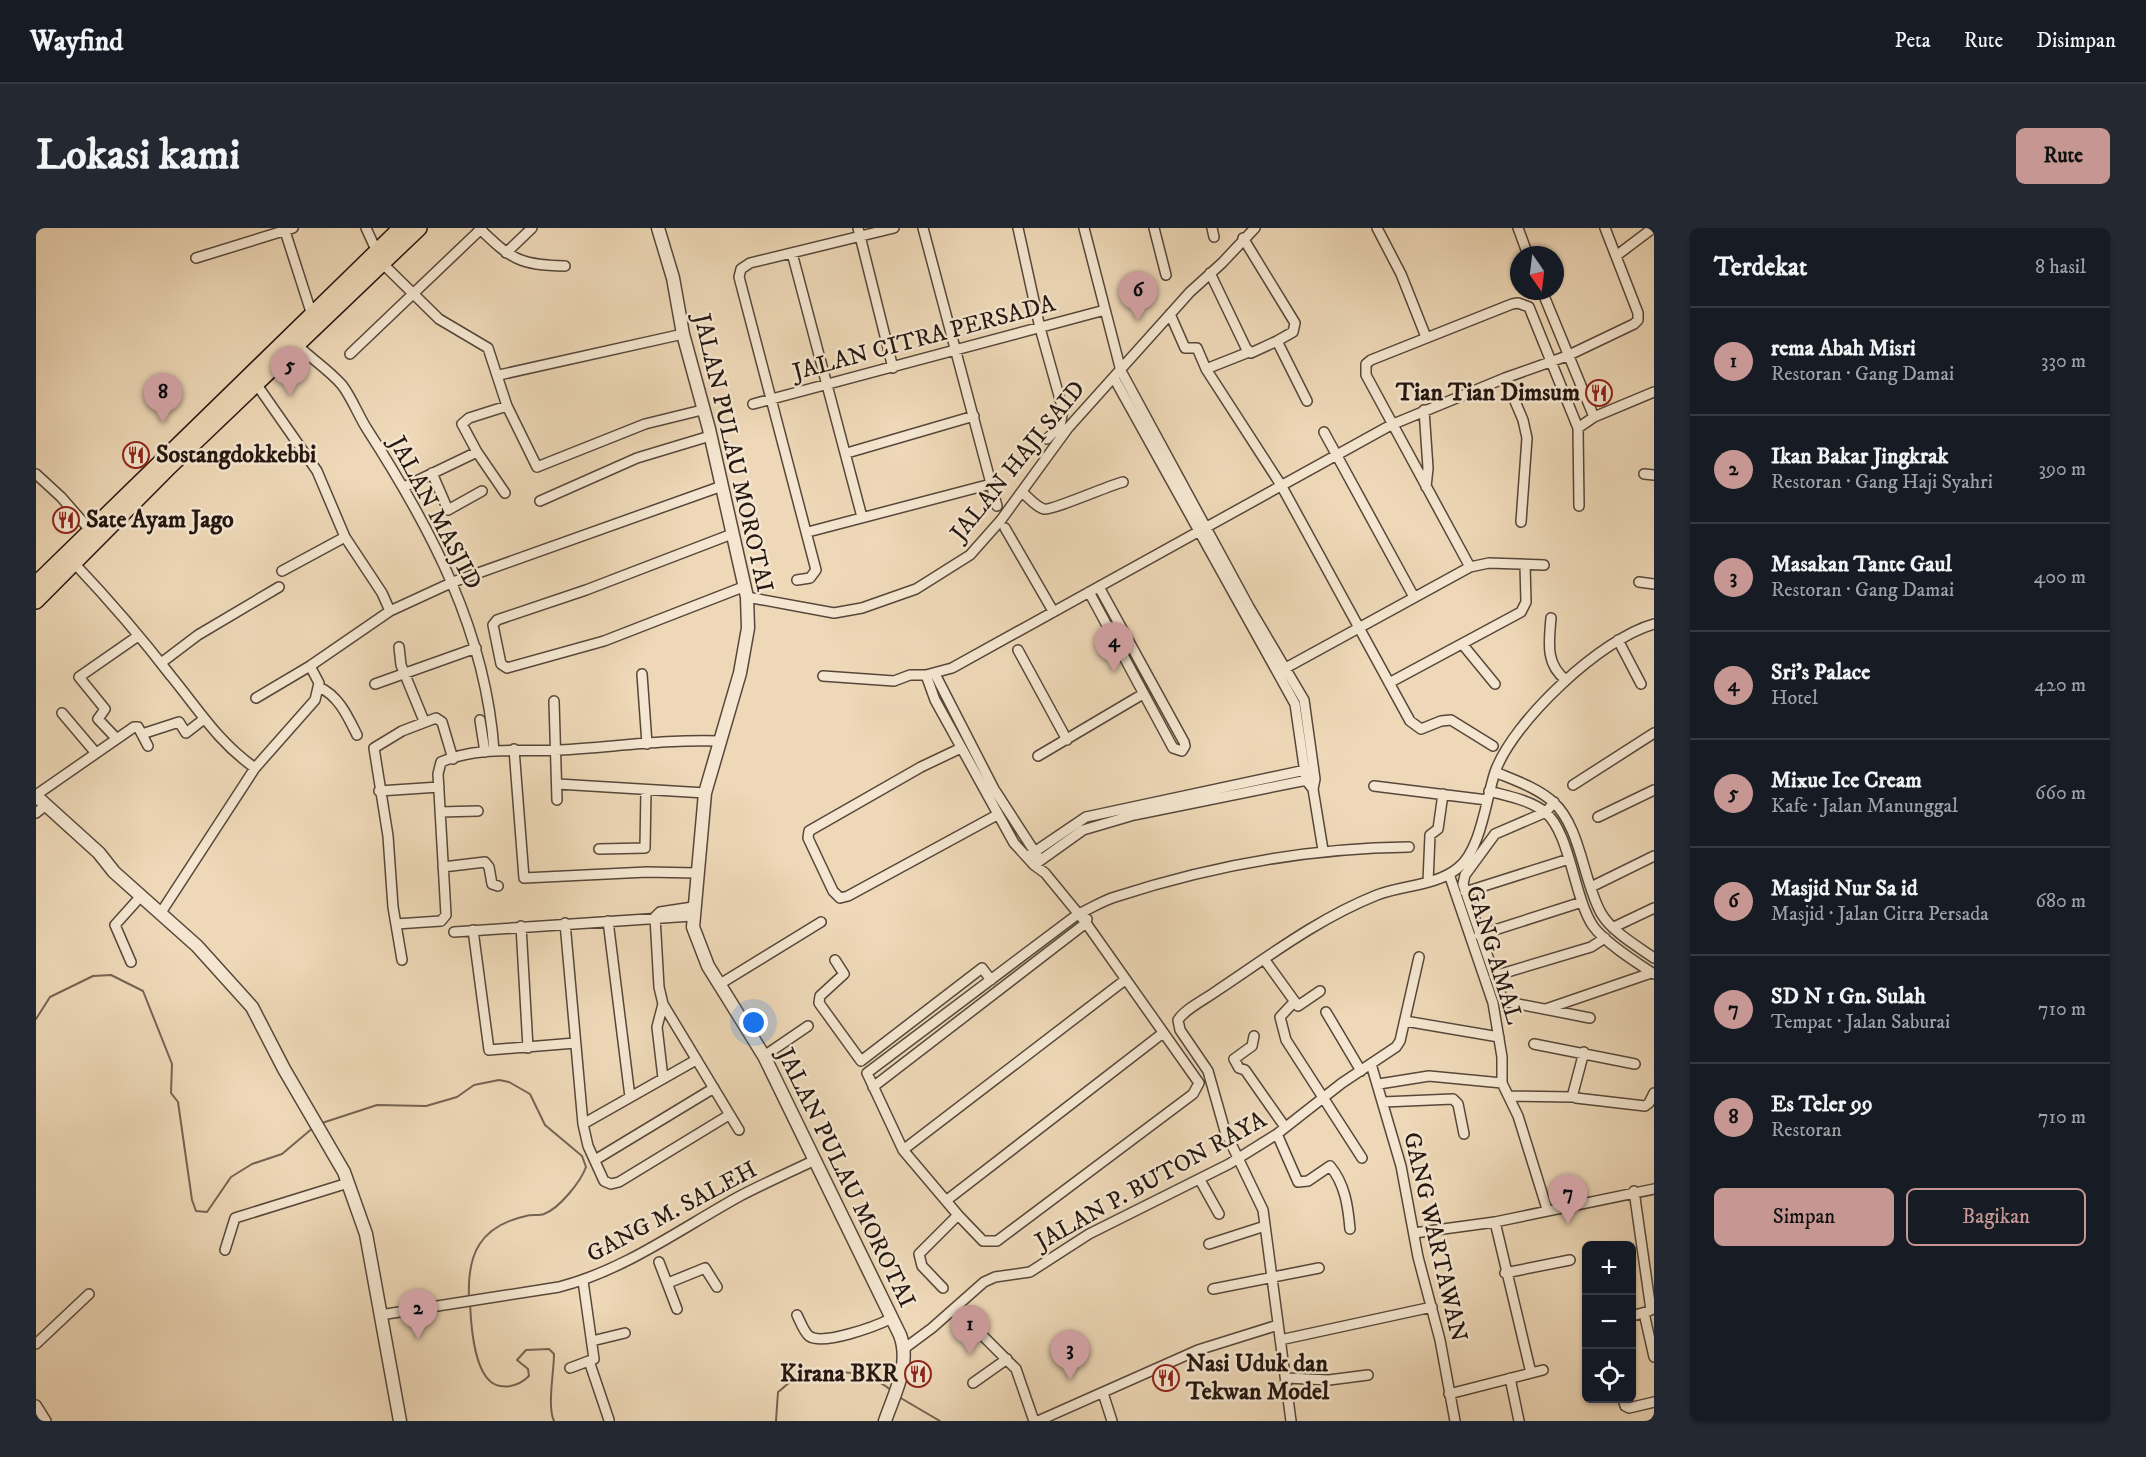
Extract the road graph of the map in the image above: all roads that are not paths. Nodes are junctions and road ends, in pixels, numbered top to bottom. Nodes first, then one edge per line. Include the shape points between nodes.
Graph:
1 (366, 228) edge
2 (401, 228) edge
3 (419, 228) edge
4 (480, 228) edge
5 (532, 228) edge
6 (658, 228) edge
7 (894, 228) edge
8 (923, 228) edge
9 (1018, 228) edge
10 (1084, 228) edge
11 (1154, 228) edge
12 (1255, 228) edge
13 (1377, 228) edge
14 (1518, 228) edge
15 (1605, 228) edge
16 (1653, 228) edge
17 (288, 229) edge
18 (859, 232) edge
19 (1243, 238) junction
20 (1525, 246) edge
21 (792, 253) junction
22 (506, 254) junction
23 (1616, 256) junction
24 (380, 257) junction
25 (196, 258) dead end
26 (564, 266) dead end
27 (1210, 273) junction
28 (1166, 275) dead end
29 (413, 295) junction
30 (1545, 300) edge
31 (1105, 310) junction
32 (1170, 314) junction
33 (312, 315) junction
34 (1040, 328) junction
35 (683, 334) junction
36 (1426, 337) junction
37 (1277, 341) junction
38 (298, 346) junction
39 (955, 350) junction
40 (1250, 352) junction
41 (350, 354) dead end
42 (1567, 356) junction
43 (1552, 363) junction
44 (893, 368) junction
45 (1206, 369) junction
46 (1120, 372) junction
47 (499, 375) junction
48 (1505, 378) junction
49 (827, 384) junction
50 (257, 385) junction
51 (1654, 392) edge
52 (772, 399) junction
53 (1307, 401) dead end
54 (753, 404) dead end
55 (507, 406) junction
56 (702, 410) junction
57 (1424, 410) junction
58 (974, 416) junction
59 (1594, 417) junction
60 (1391, 425) junction
61 (1578, 428) junction
62 (1324, 432) dead end
63 (195, 435) junction
64 (710, 436) junction
65 (1047, 439) dead end
66 (477, 452) junction
67 (847, 453) junction
68 (1338, 454) junction
69 (432, 473) junction
70 (36, 474) edge
71 (1124, 482) dead end
72 (991, 484) junction
73 (1281, 485) junction
74 (722, 486) junction
75 (404, 487) junction
76 (1426, 487) junction
77 (482, 491) dead end
78 (1022, 492) junction
79 (505, 493) dead end
80 (540, 501) dead end
81 (997, 506) dead end
82 (1579, 506) dead end
83 (862, 517) junction
84 (1521, 522) dead end
85 (1005, 528) dead end
86 (1203, 529) junction
87 (90, 530) junction
88 (808, 532) junction
89 (732, 534) junction
90 (345, 537) junction
91 (74, 563) junction
92 (1525, 565) junction
93 (1544, 565) dead end
94 (1470, 567) junction
95 (282, 571) dead end
96 (797, 580) dead end
97 (453, 582) junction
98 (1639, 582) dead end
99 (36, 584) edge
100 (1654, 584) edge
101 (279, 587) dead end
102 (1099, 587) junction
103 (745, 592) junction
104 (1089, 592) junction
105 (1414, 597) junction
106 (36, 601) edge
107 (390, 611) junction
108 (1053, 611) junction
109 (1551, 618) dead end
110 (1654, 624) edge
111 (1359, 626) junction
112 (138, 636) junction
113 (1618, 640) junction
114 (1463, 645) junction
115 (399, 647) dead end
116 (476, 648) junction
117 (1018, 650) dead end
118 (161, 663) junction
119 (310, 666) junction
120 (1282, 670) junction
121 (642, 674) dead end
122 (930, 674) junction
123 (405, 675) junction
124 (823, 676) dead end
125 (1566, 680) junction
126 (1389, 683) junction
127 (375, 684) dead end
128 (1495, 684) dead end
129 (1641, 684) dead end
130 (319, 687) junction
131 (1143, 694) junction
132 (256, 698) dead end
133 (554, 701) dead end
134 (62, 713) dead end
135 (204, 719) junction
136 (480, 720) dead end
137 (424, 721) junction
138 (1654, 733) edge
139 (142, 734) junction
140 (357, 735) dead end
141 (116, 738) junction
142 (1067, 740) junction
143 (720, 741) junction
144 (647, 744) junction
145 (148, 746) dead end
146 (1493, 746) dead end
147 (961, 748) junction
148 (514, 750) junction
149 (556, 750) junction
150 (95, 752) junction
151 (489, 752) junction
152 (1038, 756) dead end
153 (453, 759) junction
154 (255, 768) junction
155 (1309, 769) junction
156 (1496, 772) junction
157 (1311, 779) junction
158 (558, 784) junction
159 (1573, 785) dead end
160 (1374, 786) dead end
161 (439, 787) junction
162 (646, 790) junction
163 (1654, 790) edge
164 (379, 791) junction
165 (705, 793) junction
166 (1443, 794) junction
167 (36, 796) edge
168 (1488, 796) junction
169 (557, 800) dead end
170 (1554, 802) junction
171 (41, 809) edge
172 (478, 811) dead end
173 (440, 812) junction
174 (1546, 812) junction
175 (997, 815) junction
176 (1598, 817) dead end
177 (1409, 847) dead end
178 (599, 849) dead end
179 (1323, 850) junction
180 (1654, 856) edge
181 (1034, 859) junction
182 (1569, 859) junction
183 (443, 867) junction
184 (696, 873) junction
185 (1449, 874) junction
186 (1428, 882) junction
187 (498, 886) dead end
188 (1591, 887) junction
189 (1466, 892) junction
190 (141, 896) junction
191 (1582, 902) junction
192 (1598, 907) junction
193 (1654, 908) edge
194 (1088, 910) junction
195 (692, 912) junction
196 (1586, 912) junction
197 (160, 914) junction
198 (1077, 914) junction
199 (655, 917) junction
200 (608, 921) junction
201 (821, 922) dead end
202 (565, 923) junction
203 (1086, 923) junction
204 (396, 924) junction
205 (521, 926) junction
206 (1614, 927) junction
207 (473, 930) junction
208 (454, 932) dead end
209 (1479, 935) junction
210 (1605, 938) junction
211 (1419, 957) dead end
212 (1654, 958) edge
213 (1264, 959) junction
214 (402, 960) dead end
215 (835, 960) dead end
216 (131, 962) dead end
217 (1653, 973) edge
218 (1494, 976) junction
219 (991, 980) junction
220 (1125, 980) junction
221 (720, 984) junction
222 (1320, 991) dead end
223 (1294, 1002) junction
224 (663, 1004) junction
225 (1544, 1010) junction
226 (1326, 1012) dead end
227 (1590, 1018) dead end
228 (1405, 1021) junction
229 (808, 1026) dead end
230 (1163, 1033) junction
231 (1254, 1036) dead end
232 (1498, 1037) junction
233 (575, 1043) junction
234 (1534, 1044) dead end
235 (528, 1048) junction
236 (1584, 1052) junction
237 (764, 1056) junction
238 (696, 1060) junction
239 (861, 1061) junction
240 (1371, 1064) junction
241 (1635, 1064) dead end
242 (1361, 1071) junction
243 (867, 1073) junction
244 (663, 1078) junction
245 (1502, 1083) junction
246 (1378, 1084) junction
247 (873, 1087) junction
248 (714, 1088) junction
249 (1654, 1093) edge
250 (1509, 1096) junction
251 (630, 1097) junction
252 (1325, 1097) junction
253 (1576, 1098) dead end
254 (1383, 1102) junction
255 (729, 1115) junction
256 (583, 1124) junction
257 (1285, 1127) junction
258 (738, 1130) dead end
259 (1277, 1134) junction
260 (1464, 1134) dead end
261 (903, 1150) junction
262 (1362, 1158) dead end
263 (1238, 1159) junction
264 (595, 1160) junction
265 (815, 1160) junction
266 (1200, 1180) junction
267 (348, 1183) junction
268 (1654, 1189) edge
269 (1634, 1191) junction
270 (947, 1200) junction
271 (1548, 1209) junction
272 (1219, 1214) dead end
273 (958, 1215) junction
274 (1495, 1222) junction
275 (1265, 1226) junction
276 (1350, 1229) dead end
277 (1414, 1233) junction
278 (1209, 1244) dead end
279 (225, 1250) dead end
280 (656, 1254) junction
281 (1570, 1260) dead end
282 (1654, 1260) edge
283 (1643, 1262) junction
284 (1319, 1268) dead end
285 (1505, 1273) junction
286 (1272, 1276) junction
287 (583, 1281) junction
288 (668, 1283) junction
289 (717, 1287) dead end
290 (943, 1288) dead end
291 (1213, 1289) dead end
292 (89, 1293) dead end
293 (1432, 1307) junction
294 (955, 1308) junction
295 (677, 1309) dead end
296 (1650, 1311) edge
297 (380, 1315) junction
298 (797, 1315) dead end
299 (891, 1319) junction
300 (1278, 1325) junction
301 (624, 1333) dead end
302 (1280, 1340) junction
303 (592, 1341) junction
304 (36, 1344) edge
305 (905, 1348) junction
306 (1654, 1357) edge
307 (1007, 1359) junction
308 (589, 1361) junction
309 (570, 1368) dead end
310 (1543, 1371) dead end
311 (1531, 1373) junction
312 (1368, 1375) dead end
313 (1287, 1378) junction
314 (1510, 1378) junction
315 (974, 1383) dead end
316 (1103, 1393) junction
317 (1449, 1394) junction
318 (1654, 1402) edge
319 (1624, 1403) edge
320 (36, 1405) edge
321 (609, 1420) edge
322 (1289, 1420) edge
323 (46, 1421) edge
324 (400, 1421) edge
325 (885, 1421) edge
326 (1034, 1421) edge
327 (1038, 1421) edge
328 (1112, 1421) edge
329 (1455, 1421) edge
330 (1519, 1421) edge

1 - 24 street
2 - 24 main road
3 - 24 main road
4 - 22 street
4 - 29 street
5 - 22 street
6 - 35 street, JALAN PULAU MOROTAI via 673,278
7 - 18 street
8 - 39 street
9 - 34 street
10 - 31 street
11 - 28 street
12 - 19 street, JALAN HAJI SAID
13 - 36 street via 1401,274
14 - 20 street
15 - 23 street
16 - 23 street
17 - 25 street
17 - 33 street
18 - 21 street
18 - 44 street
19 - 27 street, JALAN HAJI SAID
19 - 37 street via 1289,311 1296,329
21 - 49 street
21 - 52 street via 743,266 739,277
22 - 26 street via 537,265
23 - 42 street via 1638,320
24 - 29 street
24 - 33 main road
24 - 38 main road
27 - 32 street, JALAN HAJI SAID
27 - 40 street
29 - 41 street
29 - 47 street via 439,319 485,344
30 - 42 street
31 - 34 street, JALAN CITRA PERSADA
31 - 46 street
32 - 45 street via 1185,348 1197,348
32 - 46 street, JALAN HAJI SAID
33 - 63 main road
34 - 39 street, JALAN CITRA PERSADA
34 - 65 street via 1064,414 1060,426
35 - 47 street
35 - 56 street, JALAN PULAU MOROTAI
36 - 43 street via 1518,303 1530,308
36 - 60 street via 1366,364 1366,375
37 - 40 street
37 - 53 street
38 - 50 main road
38 - 75 street, JALAN MASJID via 342,385
39 - 44 street, JALAN CITRA PERSADA
39 - 58 street
40 - 45 street
42 - 43 street
42 - 59 street
43 - 48 street
43 - 61 street
44 - 49 street, JALAN CITRA PERSADA
45 - 73 street
46 - 78 street, JALAN HAJI SAID via 1068,428
46 - 86 street
47 - 55 street
48 - 57 street
48 - 84 street via 1527,438
49 - 52 street, JALAN CITRA PERSADA
49 - 67 street
50 - 63 main road
50 - 90 street via 317,471
51 - 59 street
52 - 54 street, JALAN CITRA PERSADA
52 - 88 street
55 - 56 street via 539,467 626,431
55 - 66 street via 462,424
56 - 64 street, JALAN PULAU MOROTAI
57 - 60 street
57 - 76 street
58 - 67 street
58 - 72 street
59 - 61 street
60 - 68 street
60 - 76 street
61 - 82 street
62 - 68 street
63 - 87 main road
63 - 91 main road
64 - 74 street, JALAN PULAU MOROTAI
64 - 80 street via 637,458
66 - 69 street
66 - 79 street
67 - 83 street
68 - 73 street
68 - 105 street
69 - 75 street
69 - 77 street via 448,510
70 - 87 street
71 - 78 street via 1050,509 1042,509
72 - 81 street
72 - 83 street
73 - 86 street
73 - 111 street
74 - 89 street, JALAN PULAU MOROTAI
74 - 97 street
75 - 97 street, JALAN MASJID
76 - 94 street
78 - 103 street, JALAN HAJI SAID via 970,555 893,599 834,613
83 - 88 street
85 - 108 street
86 - 102 street
86 - 120 street
87 - 99 main road
88 - 96 street via 816,570 810,578
89 - 103 street, JALAN PULAU MOROTAI
89 - 103 street via 497,620 493,625 501,664 507,669 564,654
90 - 95 street
90 - 107 street
91 - 106 main road
91 - 112 street
92 - 93 street
92 - 94 street via 1489,563
92 - 114 street via 1526,602 1521,612
94 - 105 street
97 - 107 street
97 - 116 street, JALAN MASJID
98 - 100 street
101 - 118 street via 198,635
102 - 104 street
102 - 131 street via 1184,742 1182,751 1173,748
103 - 143 street, JALAN PULAU MOROTAI via 748,628 740,673
104 - 108 street
104 - 131 street
105 - 111 street
107 - 119 street
108 - 122 street via 952,669
109 - 125 street via 1550,658
110 - 113 street
111 - 120 street
111 - 126 street
112 - 118 street
112 - 141 street via 79,677 105,709 98,719
113 - 125 street
113 - 129 street
114 - 126 street
114 - 128 street
115 - 123 street via 398,657
116 - 123 street
116 - 151 street, JALAN MASJID via 491,705
117 - 142 street
118 - 135 street
119 - 130 street
119 - 132 street
120 - 155 street via 1295,704
121 - 144 street
122 - 124 street via 894,681
122 - 147 street via 935,700
122 - 181 street
123 - 127 street
123 - 137 street
125 - 156 street via 1527,722
126 - 146 street via 1418,728 1450,720
130 - 140 street via 339,703
130 - 154 street via 315,700
131 - 142 street
133 - 149 street
134 - 150 street
135 - 139 street via 186,733 179,722
135 - 154 street via 228,748
136 - 151 street
137 - 153 street via 436,718 442,722
137 - 164 street via 374,748
138 - 159 street
139 - 141 street via 138,727
139 - 145 street
141 - 150 street
142 - 152 street
143 - 144 street
143 - 165 street, JALAN PULAU MOROTAI
144 - 149 street
147 - 175 street
147 - 175 street via 809,831 808,838 833,891 840,898 848,896
148 - 149 street
148 - 151 street
148 - 184 street via 524,878
149 - 158 street
150 - 167 street
151 - 153 street
153 - 161 street via 439,765
154 - 197 street
155 - 157 street
155 - 181 street via 1086,817
156 - 168 street
156 - 170 street
157 - 179 street
157 - 181 street via 1134,815 1083,830
158 - 162 street
158 - 169 street
160 - 166 street
161 - 164 street
161 - 173 street
162 - 165 street
162 - 178 street via 645,848
163 - 176 street
164 - 204 street via 388,836
165 - 184 street, JALAN PULAU MOROTAI
166 - 168 street
166 - 186 street via 1438,829 1430,835
167 - 171 street
168 - 174 street via 1523,801
168 - 185 street via 1470,853
170 - 174 street
170 - 188 street via 1574,837
171 - 190 street via 99,853
172 - 173 street
173 - 183 street
174 - 182 street
174 - 189 street via 1503,829 1488,841 1464,879
175 - 181 street via 1014,843
177 - 179 street
179 - 194 street via 1143,888 1112,897
180 - 188 street
181 - 198 street
182 - 189 street
182 - 191 street
183 - 187 street via 485,862 492,884
183 - 204 street via 444,918
184 - 195 street, JALAN PULAU MOROTAI
185 - 186 street
185 - 232 street, GANG AMAL via 1488,983
186 - 213 street via 1367,900 1318,924
188 - 192 street
189 - 209 street
190 - 197 street
190 - 216 street via 115,925
191 - 196 street
191 - 209 street
192 - 196 street
192 - 206 street
193 - 206 street
194 - 198 street
194 - 203 street
195 - 199 street
195 - 221 street, JALAN PULAU MOROTAI via 699,947
196 - 210 street
197 - 267 street via 198,946 252,1007
198 - 203 street
198 - 219 street
199 - 200 street
199 - 224 street
200 - 202 street
200 - 251 street
201 - 221 street
202 - 205 street
202 - 233 street
203 - 220 street
203 - 247 street
204 - 214 street
205 - 207 street
205 - 235 street
206 - 212 street
207 - 208 street
207 - 235 street via 486,1047 490,1051
209 - 218 street
210 - 217 street
210 - 218 street via 1591,947
211 - 228 street, JALAN P. BUTON RAYA
213 - 223 street
213 - 263 street via 1181,1015 1178,1023 1208,1071 1225,1131
215 - 239 street via 844,974 820,996 819,1003
217 - 225 street
218 - 225 street via 1503,1001
219 - 239 street via 982,968
219 - 243 street
220 - 230 street
220 - 261 street
221 - 237 street, JALAN PULAU MOROTAI
222 - 223 street via 1300,1006
223 - 252 street via 1280,1017 1286,1040
224 - 238 street
224 - 244 street via 657,1027
225 - 227 street
226 - 242 street
228 - 232 street
228 - 240 street, JALAN P. BUTON RAYA via 1396,1047
229 - 237 street
230 - 270 street
230 - 273 street via 1197,1077 1199,1083 1193,1094 997,1241 983,1241
231 - 257 street via 1252,1046 1234,1059
232 - 245 street, GANG AMAL
233 - 235 street
233 - 256 street
234 - 236 street
236 - 241 street
236 - 250 street via 1572,1097
237 - 265 street, JALAN PULAU MOROTAI
238 - 244 street
238 - 248 street
239 - 243 street
240 - 242 street, JALAN P. BUTON RAYA
240 - 246 street, GANG WARTAWAN
242 - 252 street, JALAN P. BUTON RAYA
243 - 247 street
244 - 251 street
245 - 246 street via 1429,1076
245 - 250 street
246 - 254 street, GANG WARTAWAN
247 - 261 street
248 - 255 street
248 - 264 street
249 - 253 street via 1645,1106
250 - 271 street
251 - 256 street
252 - 257 street, JALAN P. BUTON RAYA
252 - 262 street
254 - 260 street via 1453,1099 1458,1104
254 - 277 street, GANG WARTAWAN
255 - 258 street
255 - 264 street via 615,1183 604,1180
256 - 264 street
257 - 259 street, JALAN P. BUTON RAYA
259 - 263 street, JALAN P. BUTON RAYA
259 - 276 street via 1298,1182 1308,1181 1330,1166 1337,1174 1347,1199
261 - 270 street
263 - 266 street, JALAN P. BUTON RAYA
263 - 275 street via 1260,1204
265 - 280 street, GANG M. SALEH via 740,1197
265 - 299 street, JALAN PULAU MOROTAI
266 - 272 street
266 - 294 street, JALAN P. BUTON RAYA via 1089,1234 1030,1272 990,1278
267 - 279 street via 236,1218
267 - 297 street via 366,1234
268 - 269 street
269 - 271 street
269 - 283 street
270 - 273 street
271 - 274 street
273 - 290 street via 919,1254 922,1266
274 - 277 street
274 - 285 street
275 - 278 street
275 - 286 street
277 - 293 street, GANG WARTAWAN
280 - 287 street, GANG M. SALEH
280 - 288 street
281 - 285 street
282 - 283 street
283 - 296 street
284 - 286 street
285 - 311 street
286 - 291 street
286 - 300 street
287 - 297 street, GANG M. SALEH
287 - 303 street
288 - 289 street via 705,1268
288 - 295 street
292 - 304 street
293 - 302 street
293 - 317 street, GANG WARTAWAN
294 - 305 street, JALAN P. BUTON RAYA
294 - 307 street
296 - 306 street
297 - 324 street
298 - 299 street via 807,1333 816,1338 860,1332
299 - 305 street, JALAN PULAU MOROTAI
300 - 302 street
300 - 316 street via 1198,1350
301 - 303 street
302 - 313 street
303 - 308 street via 594,1359
305 - 325 street via 903,1370
307 - 315 street
307 - 326 street via 1016,1369
308 - 309 street
308 - 321 street
310 - 311 street
311 - 314 street
312 - 313 street via 1329,1380
313 - 322 street
314 - 317 street
314 - 330 street
316 - 327 street
316 - 328 street
317 - 329 street, GANG WARTAWAN
318 - 319 street via 1629,1408
320 - 323 street

